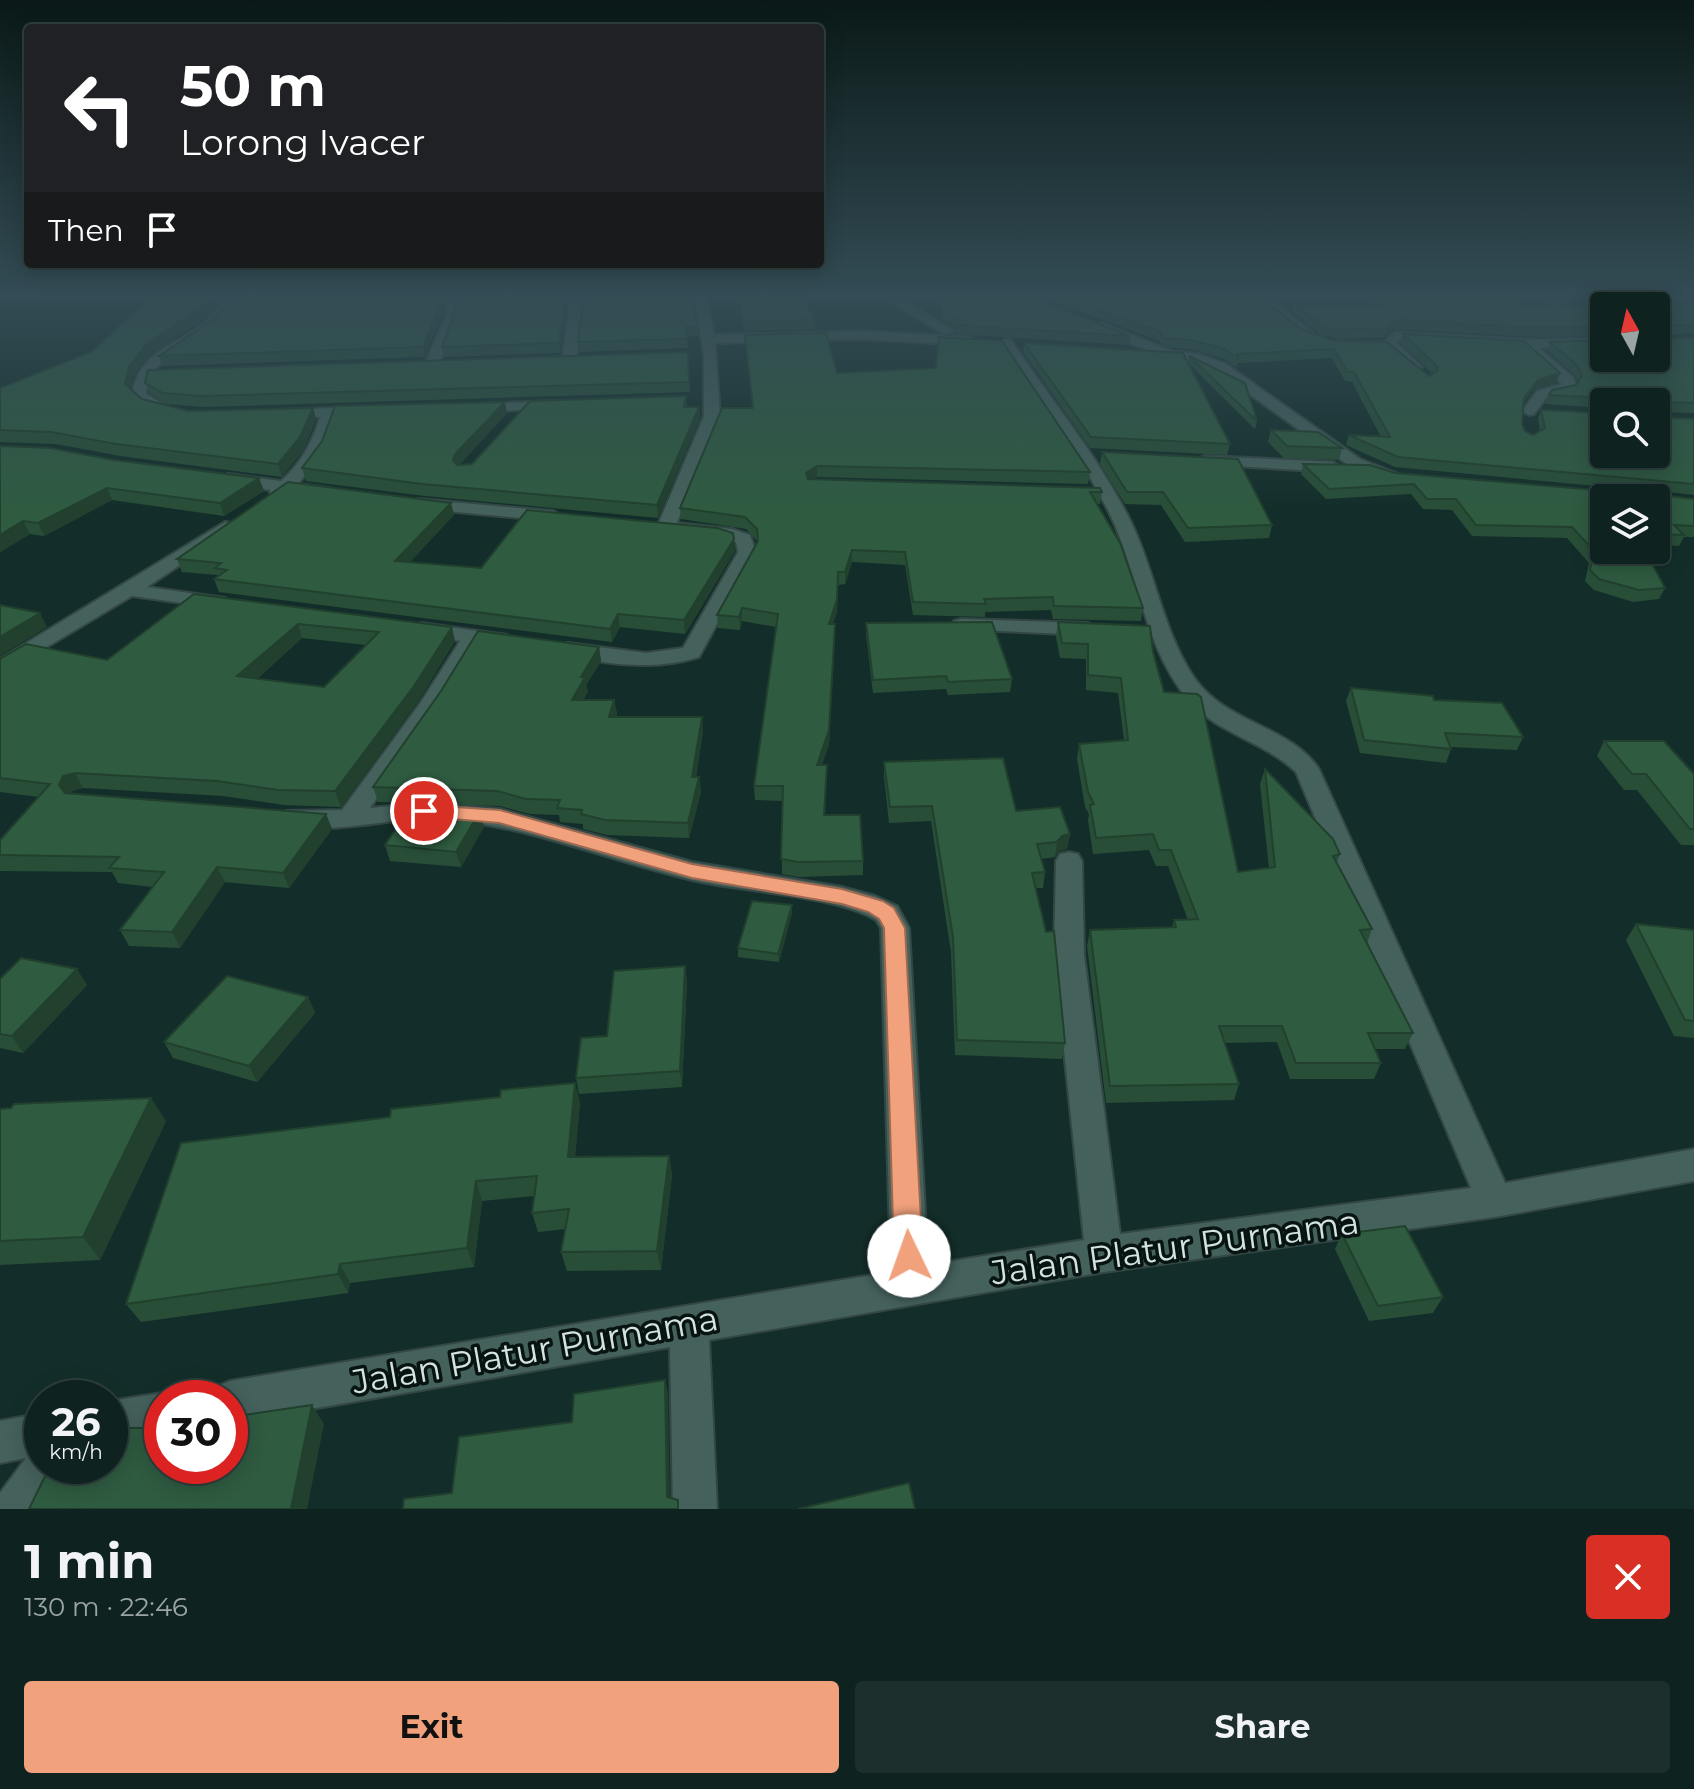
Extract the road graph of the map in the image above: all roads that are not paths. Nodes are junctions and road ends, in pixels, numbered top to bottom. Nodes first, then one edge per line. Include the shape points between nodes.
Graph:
1 (157, 367) edge
2 (709, 367) edge
3 (1028, 367) edge
4 (1222, 367) edge
5 (1413, 367) edge
6 (1553, 367) edge
7 (1426, 378) edge
8 (573, 404) edge
9 (526, 406) junction
10 (465, 408) edge
11 (375, 411) edge
12 (329, 412) junction
13 (1554, 413) edge
14 (189, 414) edge
15 (267, 414) edge
16 (511, 424) edge
17 (1080, 455) junction
18 (1110, 456) edge
19 (1186, 460) edge
20 (1368, 469) junction
21 (210, 476) edge
22 (1407, 476) edge
23 (286, 487) junction
24 (336, 493) edge
25 (395, 501) edge
26 (576, 519) edge
27 (129, 590) junction
28 (238, 605) edge
29 (946, 625) edge
30 (395, 626) edge
31 (1162, 631) junction
32 (473, 636) junction
33 (0, 668) edge
34 (273, 815) edge
35 (349, 819) junction
36 (1069, 861) dead end
37 (1694, 1165) edge
38 (1495, 1201) junction
39 (1104, 1254) junction
40 (910, 1287) junction
41 (689, 1324) junction
42 (248, 1399) edge
43 (24, 1437) edge
44 (0, 1442) edge
45 (33, 1484) edge
46 (16, 1509) edge
47 (695, 1509) edge

1 - 14 street via 138,388 139,396 158,409
2 - 32 street via 705,399 712,416 658,526 732,534 744,539 747,552 691,652 651,658
3 - 17 street
4 - 20 street
5 - 7 street
6 - 13 street via 1569,384 1542,394 1529,419
8 - 9 street
9 - 10 street
9 - 16 street
11 - 12 street
12 - 15 street
12 - 23 street via 320,445
17 - 18 street
17 - 31 street via 1096,492 1121,519
19 - 20 street
20 - 22 street
21 - 23 street
23 - 24 street
23 - 27 street
25 - 26 street
27 - 28 street
27 - 33 street
29 - 31 street
30 - 32 street
31 - 38 street via 1201,701 1296,757 1307,769
32 - 35 street
34 - 35 street
35 - 40 street via 424,811 500,817 692,871 842,897 887,913 895,928
36 - 39 street via 1069,955
37 - 38 street, Jalan Platur Purnama
38 - 39 street, Jalan Platur Purnama
39 - 40 street, Jalan Platur Purnama
40 - 41 street, Jalan Platur Purnama
41 - 42 street, Jalan Platur Purnama
41 - 47 street
43 - 44 street
45 - 46 street

